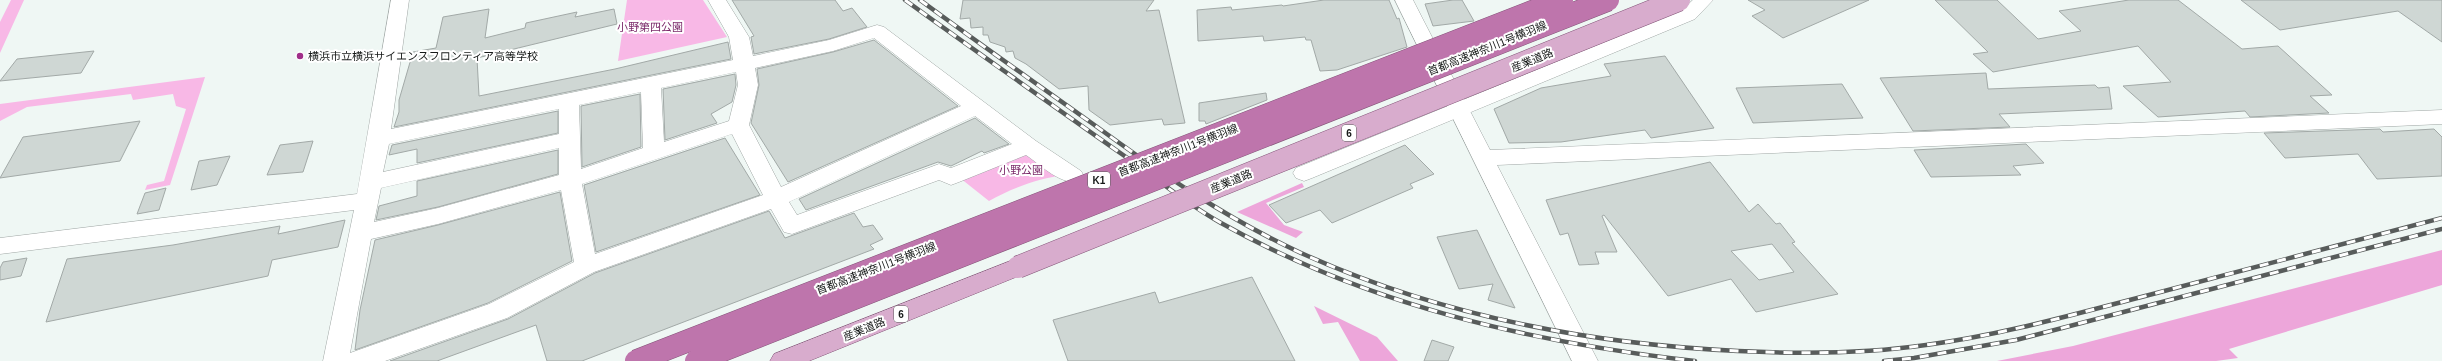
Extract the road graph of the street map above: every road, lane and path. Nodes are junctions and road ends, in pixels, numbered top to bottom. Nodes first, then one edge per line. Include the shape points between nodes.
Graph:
1 (717, 0) edge
2 (1404, 0) edge
3 (1562, 0) edge
4 (1608, 0) edge
5 (1679, 0) edge
6 (1704, 0) edge
7 (404, 1) edge
8 (743, 65) junction
9 (651, 85) junction
10 (569, 101) junction
11 (976, 107) junction
12 (1459, 110) junction
13 (2442, 117) edge
14 (738, 125) junction
15 (379, 139) junction
16 (569, 139) junction
17 (1028, 146) junction
18 (654, 153) junction
19 (1483, 158) junction
20 (1304, 173) dead end
21 (1073, 176) dead end
22 (570, 180) junction
23 (368, 192) junction
24 (775, 199) junction
25 (361, 233) junction
26 (0, 246) edge
27 (586, 266) junction
28 (336, 361) edge
29 (357, 361) edge
30 (636, 361) edge
31 (696, 361) edge
32 (783, 361) edge
33 (1585, 361) edge

1 - 8 street via 739,36
2 - 12 street
3 - 30 highway, 首都高速神奈川1号横羽線 / K1, bridge
4 - 31 highway, 首都高速神奈川1号横羽線 / K1, bridge
5 - 32 main road, 産業道路 / 6, bridge
6 - 12 street via 1688,15
7 - 15 street
8 - 9 street
8 - 11 street via 833,45 877,31
8 - 14 street via 748,85
9 - 10 street
9 - 18 street
10 - 15 street
10 - 16 street
11 - 17 street
11 - 24 street
12 - 19 street
12 - 20 street
13 - 19 street
14 - 18 street
14 - 24 street
15 - 23 street
16 - 22 street
16 - 23 street
17 - 21 street
17 - 24 street via 951,177 938,172 792,226
18 - 22 street
19 - 33 street
22 - 25 street via 438,216
22 - 27 street
23 - 25 street
23 - 26 street
24 - 27 street
25 - 28 street
27 - 29 street via 498,311

